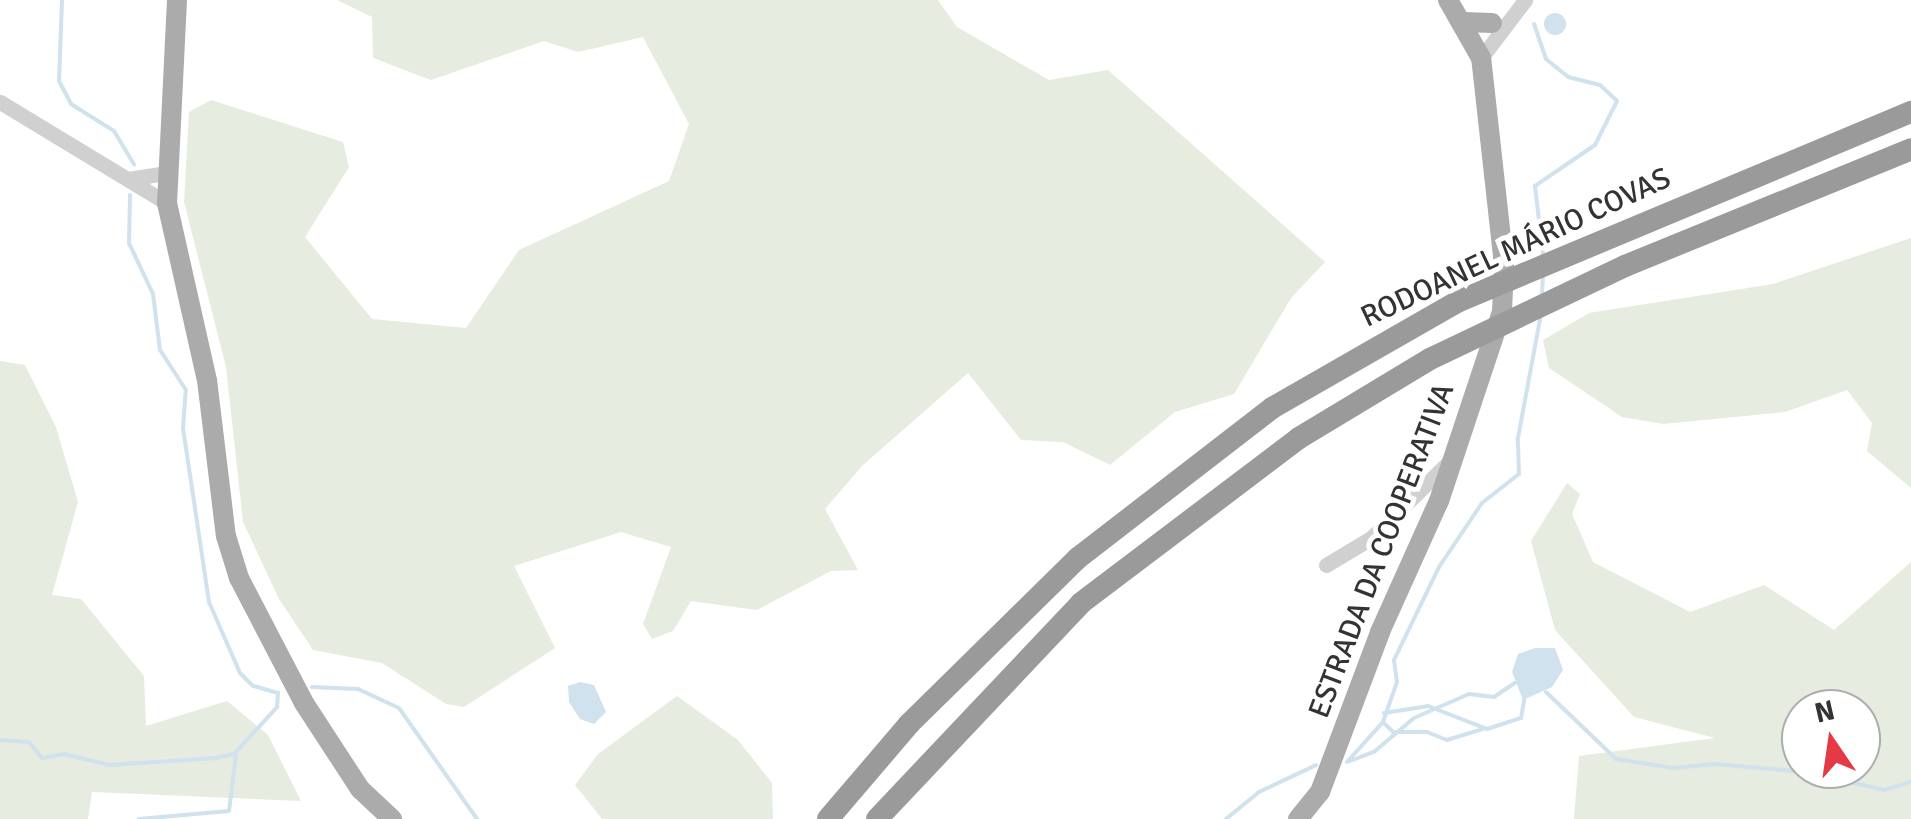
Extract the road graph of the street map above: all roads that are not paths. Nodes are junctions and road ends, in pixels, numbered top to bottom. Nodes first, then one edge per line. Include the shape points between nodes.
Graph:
1 (177, 0) edge
2 (1448, 0) edge
3 (1525, 0) edge
4 (1499, 21) junction
5 (1467, 29) junction
6 (1482, 58) junction
7 (0, 102) edge
8 (1911, 112) edge
9 (1911, 149) edge
10 (168, 173) junction
11 (135, 181) junction
12 (167, 203) junction
13 (1457, 455) junction
14 (1326, 565) dead end
15 (392, 819) edge
16 (828, 819) edge
17 (877, 819) edge
18 (1298, 819) edge

1 - 10 main road
2 - 5 main road, ESTRADA DA COOPERATIVA
3 - 4 street
4 - 5 main road
4 - 6 street
5 - 6 main road, ESTRADA DA COOPERATIVA
6 - 13 main road, ESTRADA DA COOPERATIVA via 1505,290
7 - 11 street
8 - 16 highway, RODOANEL MÁRIO COVAS via 1459,301 1272,408 1078,558 923,710
9 - 17 highway, RODOANEL MÁRIO COVAS via 1625,266 1430,359 1299,438 1123,567 1036,646
10 - 11 street
10 - 12 main road
11 - 12 street
12 - 15 main road via 208,380 219,494 239,578 327,742 360,790
13 - 14 street via 1428,475 1370,538
13 - 18 main road, ESTRADA DA COOPERATIVA via 1320,792

